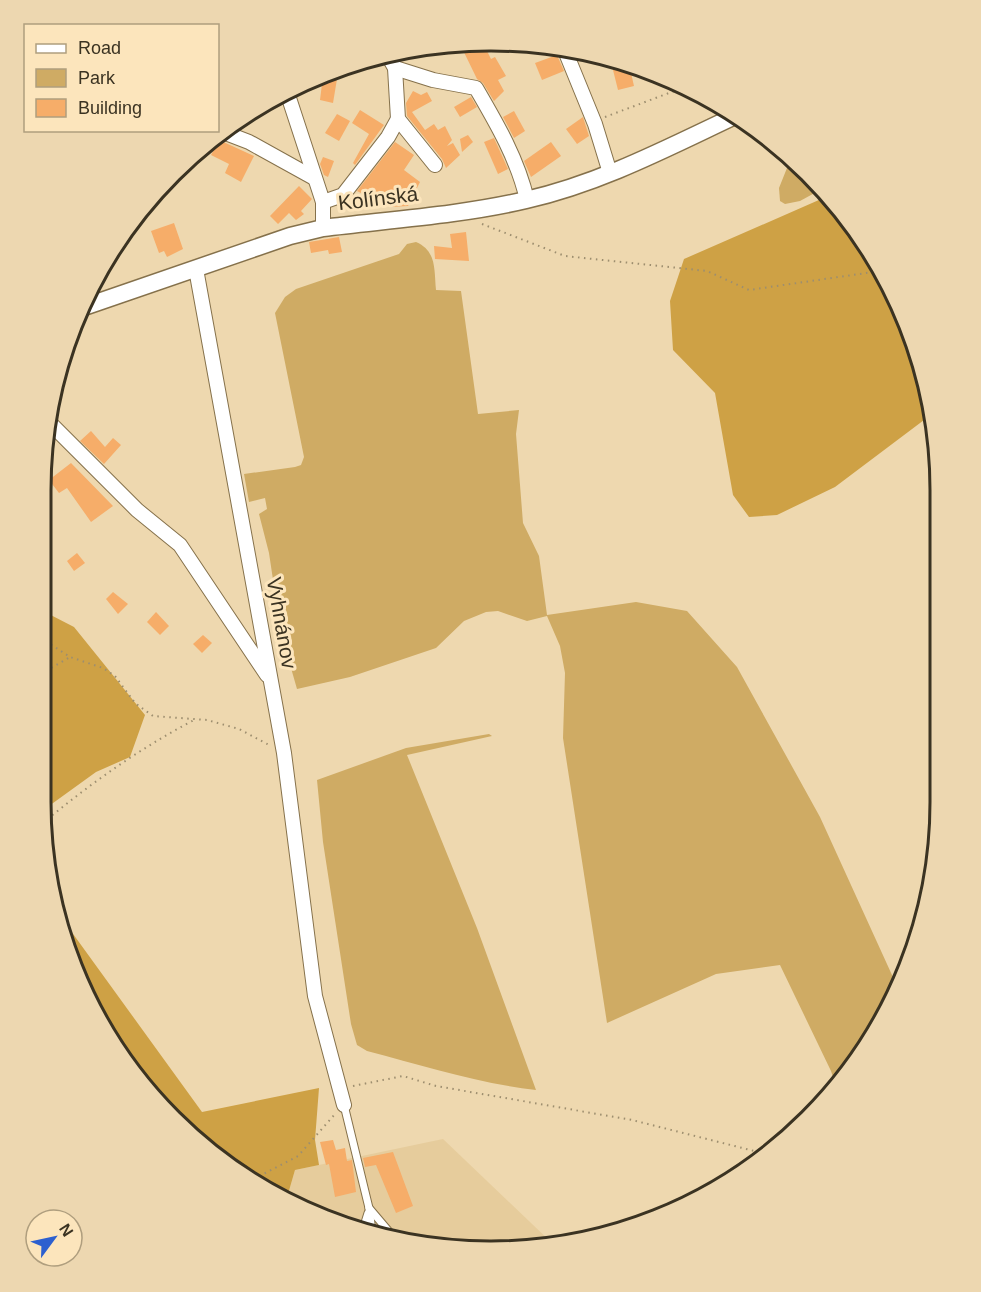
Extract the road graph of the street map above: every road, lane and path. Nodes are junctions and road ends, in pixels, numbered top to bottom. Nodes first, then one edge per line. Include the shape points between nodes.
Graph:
1 (568, 58) edge
2 (392, 62) edge
3 (395, 68) junction
4 (674, 91) edge
5 (289, 100) edge
6 (398, 119) junction
7 (726, 119) edge
8 (595, 124) junction
9 (232, 135) edge
10 (435, 165) dead end
11 (610, 173) junction
12 (314, 178) junction
13 (527, 200) junction
14 (323, 202) junction
15 (480, 224) dead end
16 (322, 228) junction
17 (196, 269) junction
18 (872, 272) edge
19 (92, 304) edge
20 (56, 429) edge
21 (51, 645) edge
22 (70, 657) junction
23 (51, 668) edge
24 (271, 682) junction
25 (194, 719) junction
26 (284, 753) junction
27 (52, 817) edge
28 (340, 1088) junction
29 (344, 1105) junction
30 (756, 1151) edge
31 (260, 1176) edge
32 (369, 1208) junction
33 (365, 1223) edge
34 (371, 1224) edge
35 (386, 1228) edge

1 - 8 street
2 - 3 street
3 - 6 street
3 - 13 street via 476,88 510,150
4 - 8 path via 610,114
5 - 12 street
6 - 10 street
6 - 14 street via 344,195
7 - 11 street, Kolínská
8 - 11 street
9 - 12 street
11 - 13 street, Kolínská
12 - 14 street
13 - 16 street, Kolínská
14 - 16 street
15 - 18 path via 565,256 707,271 749,290
16 - 17 street, Kolínská
17 - 19 street, Kolínská
17 - 24 street, Vyhnánov
20 - 24 street, Vyhnánov via 137,510 180,545
21 - 22 path
22 - 23 path
22 - 25 path via 115,676 135,703 153,716
24 - 26 street
25 - 26 path via 239,729
25 - 27 path via 90,784
26 - 28 street via 315,996
28 - 29 street
28 - 30 path via 403,1076 436,1086 632,1120
29 - 31 path via 298,1156
29 - 32 lane
32 - 33 lane
32 - 34 lane
32 - 35 lane

